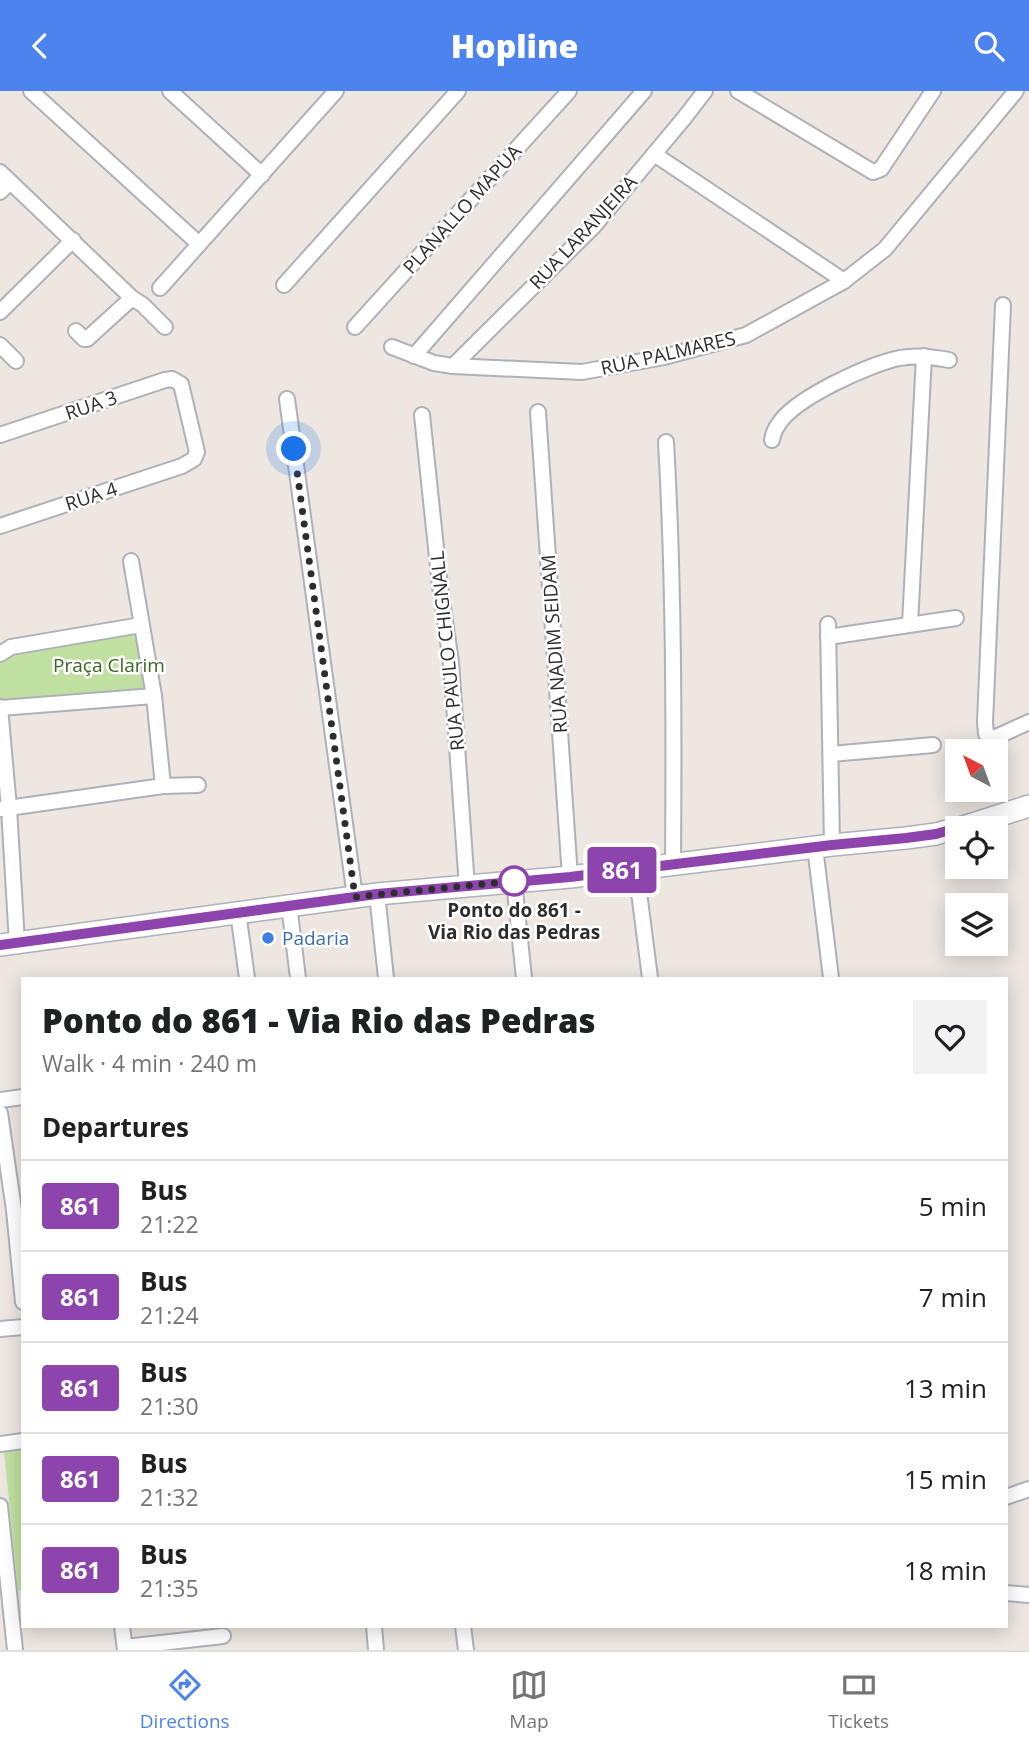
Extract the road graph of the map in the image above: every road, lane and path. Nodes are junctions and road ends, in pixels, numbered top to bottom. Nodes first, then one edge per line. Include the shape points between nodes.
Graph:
1 (31, 91) edge
2 (170, 91) edge
3 (457, 91) edge
4 (569, 91) edge
5 (644, 91) edge
6 (705, 91) edge
7 (738, 91) edge
8 (933, 91) edge
9 (1017, 91) edge
10 (328, 94) edge
11 (654, 154) junction
12 (262, 175) junction
13 (3, 182) edge
14 (73, 240) junction
15 (199, 244) junction
16 (844, 281) junction
17 (284, 285) dead end
18 (160, 288) dead end
19 (132, 298) junction
20 (1003, 305) dead end
21 (0, 312) edge
22 (165, 327) dead end
23 (355, 327) dead end
24 (76, 331) dead end
25 (0, 345) edge
26 (392, 347) dead end
27 (414, 356) junction
28 (924, 356) junction
29 (949, 360) dead end
30 (16, 361) dead end
31 (453, 366) junction
32 (287, 399) dead end
33 (538, 412) dead end
34 (422, 415) dead end
35 (0, 435) edge
36 (772, 440) dead end
37 (666, 442) dead end
38 (182, 466) joint
39 (0, 526) edge
40 (131, 561) dead end
41 (956, 618) dead end
42 (910, 624) junction
43 (141, 625) junction
44 (1, 653) edge
45 (154, 696) junction
46 (0, 707) edge
47 (1029, 722) edge
48 (933, 745) dead end
49 (831, 754) junction
50 (198, 785) dead end
51 (163, 786) junction
52 (1029, 806) edge
53 (5, 809) edge
54 (997, 816) edge
55 (945, 832) edge
56 (824, 846) junction
57 (673, 864) junction
58 (636, 869) junction
59 (570, 877) junction
60 (514, 881) junction
61 (467, 887) junction
62 (377, 894) junction
63 (355, 897) junction
64 (289, 905) junction
65 (238, 912) junction
66 (8, 944) edge
67 (247, 977) edge
68 (298, 977) edge
69 (386, 977) edge
70 (524, 977) edge
71 (650, 977) edge
72 (831, 977) edge
73 (21, 1097) edge
74 (0, 1100) edge
75 (0, 1113) edge
76 (18, 1210) edge
77 (21, 1265) edge
78 (21, 1327) edge
79 (0, 1329) edge
80 (21, 1441) edge
81 (0, 1444) edge
82 (1029, 1489) edge
83 (1008, 1496) edge
84 (0, 1506) edge
85 (2, 1558) edge
86 (1008, 1593) edge
87 (1029, 1595) edge
88 (16, 1599) edge
89 (122, 1628) edge
90 (374, 1628) edge
91 (463, 1628) edge
92 (223, 1636) dead end
93 (125, 1649) edge
94 (15, 1650) edge
95 (376, 1650) edge
96 (466, 1650) edge

1 - 15 street
2 - 12 street
3 - 17 street
4 - 23 street, PLANALLO MAPUA
5 - 27 street
6 - 11 street, RUA LARANJEIRA
7 - 8 street via 873,172 881,169
9 - 16 street, RUA PALMARES via 885,249
10 - 12 street
11 - 16 street
11 - 31 street, RUA LARANJEIRA via 594,226
12 - 15 street
13 - 14 street
14 - 19 street
14 - 21 street
15 - 18 street
16 - 31 street, RUA PALMARES via 746,335 664,357 582,372
19 - 22 street
19 - 24 street via 87,339
20 - 47 street via 986,734 996,737
25 - 30 street
26 - 27 street, RUA PALMARES
27 - 31 street, RUA PALMARES
28 - 29 street
28 - 36 street via 881,363 811,397 778,424
28 - 42 street
32 - 63 street
33 - 59 street, RUA NADIM SEIDAM
34 - 61 street, RUA PAULO CHIGNALL via 451,662
35 - 38 street, RUA 3 via 172,379 181,384 197,452
37 - 57 street
38 - 39 street, RUA 4
40 - 43 street
41 - 42 street
42 - 49 street via 828,631
43 - 44 street via 12,647
43 - 45 street
45 - 46 street
45 - 51 street
46 - 53 street
48 - 49 street
49 - 56 street
50 - 51 street
51 - 53 street
52 - 54 street
53 - 66 street
55 - 56 street
56 - 57 street
56 - 72 street
57 - 58 street
58 - 59 street
58 - 71 street
59 - 60 street
60 - 61 street
60 - 70 street
61 - 62 street
62 - 63 street
62 - 69 street
63 - 64 street
64 - 65 street
64 - 68 street
65 - 66 street
65 - 67 street
73 - 74 street
75 - 76 street
76 - 77 street
78 - 79 street
80 - 81 street
82 - 83 street
84 - 85 street
85 - 88 street
86 - 87 street
88 - 94 street
89 - 93 street
90 - 95 street
91 - 96 street
92 - 93 street

